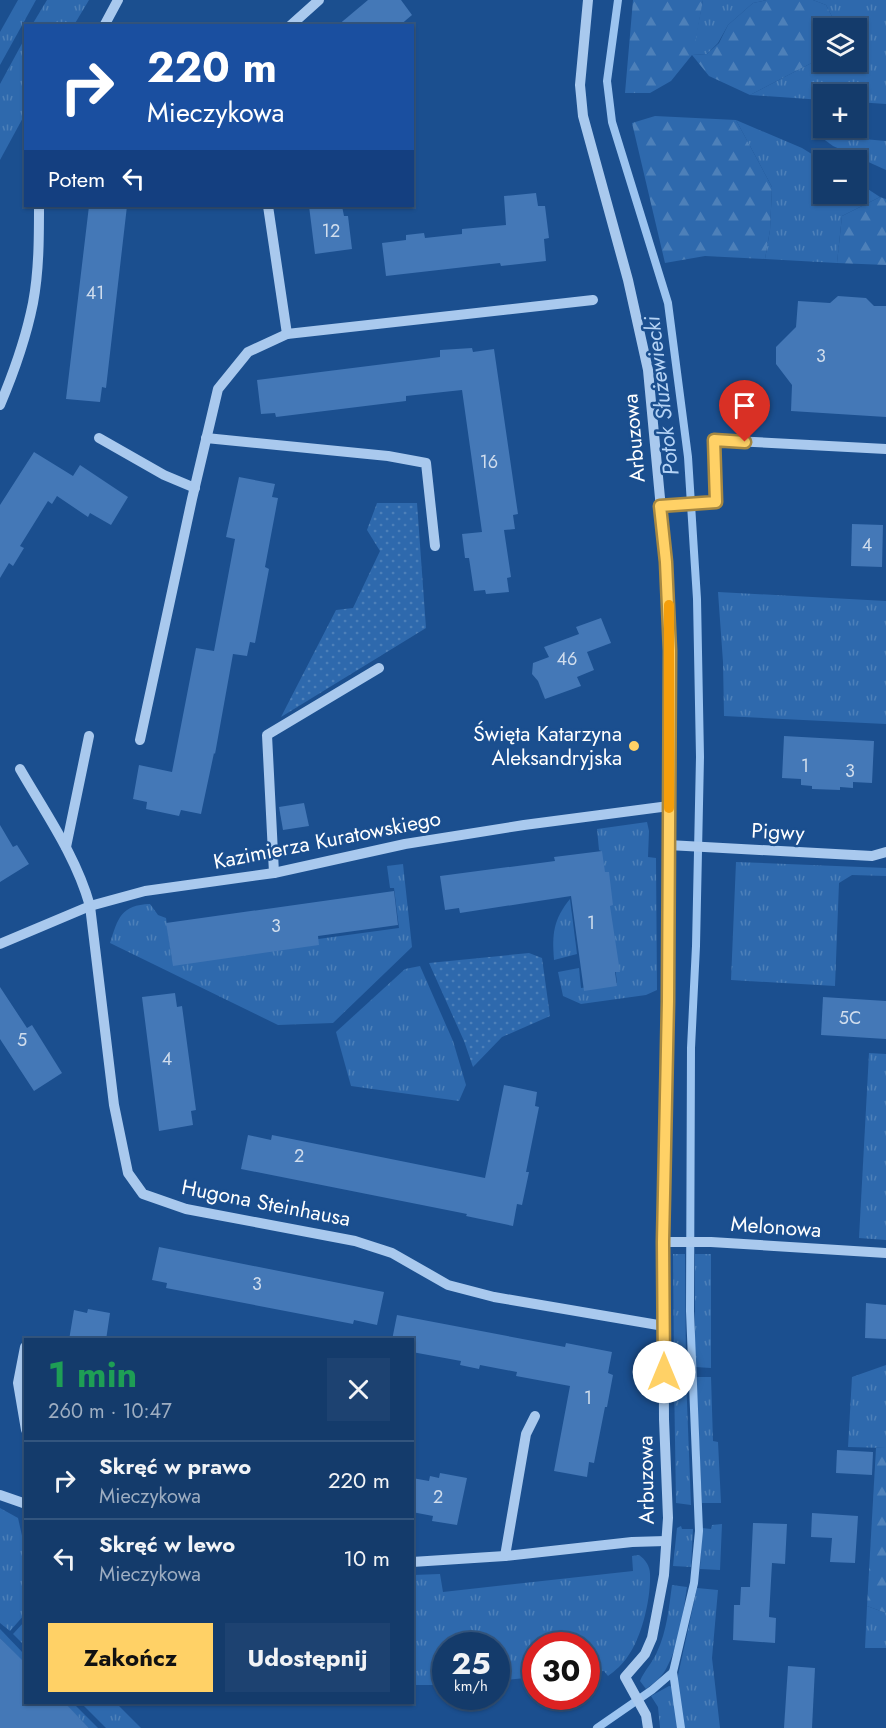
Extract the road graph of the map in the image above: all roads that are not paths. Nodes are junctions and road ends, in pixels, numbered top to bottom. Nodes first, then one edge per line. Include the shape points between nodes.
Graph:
1 (118, 0) edge
2 (319, 0) edge
3 (588, 0) edge
4 (105, 24) edge
5 (292, 24) edge
6 (39, 207) edge
7 (268, 207) edge
8 (593, 300) dead end
9 (287, 334) junction
10 (0, 405) edge
11 (99, 438) dead end
12 (206, 438) junction
13 (886, 449) edge
14 (195, 488) junction
15 (660, 506) junction
16 (435, 546) dead end
17 (379, 668) dead end
18 (89, 736) dead end
19 (140, 740) dead end
20 (20, 770) dead end
21 (669, 806) junction
22 (668, 845) junction
23 (66, 847) junction
24 (886, 852) edge
25 (274, 873) junction
26 (90, 906) junction
27 (0, 944) edge
28 (667, 1242) junction
29 (886, 1254) edge
30 (664, 1326) junction
31 (24, 1356) edge
32 (535, 1416) dead end
33 (24, 1418) edge
34 (0, 1495) edge
35 (24, 1503) edge
36 (666, 1541) junction
37 (505, 1556) junction
38 (414, 1562) edge
39 (648, 1728) edge

1 - 4 street
2 - 5 street
3 - 15 street, Arbuzowa via 580,85 583,116 641,331
6 - 10 street via 33,302 19,357
7 - 9 street
8 - 9 street
9 - 12 street via 248,352 218,389
11 - 14 street
12 - 14 street
12 - 16 street via 426,463
13 - 15 street via 714,440 716,502
14 - 19 street
15 - 21 street, Arbuzowa via 669,614
17 - 25 street via 267,735
18 - 23 street
20 - 23 street, Hugona Steinhausa
21 - 22 street, Arbuzowa
21 - 25 street, Kazimierza Kuratowskiego via 405,844
22 - 24 street, Pigwy via 872,856
22 - 28 street, Arbuzowa
23 - 26 street, Hugona Steinhausa
25 - 26 street, Kazimierza Kuratowskiego via 145,891
26 - 27 street, Kazimierza Kuratowskiego
26 - 30 street, Hugona Steinhausa via 121,1144 128,1173 143,1194 186,1209 355,1240 392,1253 448,1285 494,1297
28 - 29 street, Melonowa
28 - 30 street, Arbuzowa
30 - 36 street, Arbuzowa
31 - 33 street via 18,1383
32 - 37 street via 526,1434
34 - 35 street
36 - 37 street
36 - 39 street, Arbuzowa via 656,1622 645,1654 624,1677 646,1715
37 - 38 street

